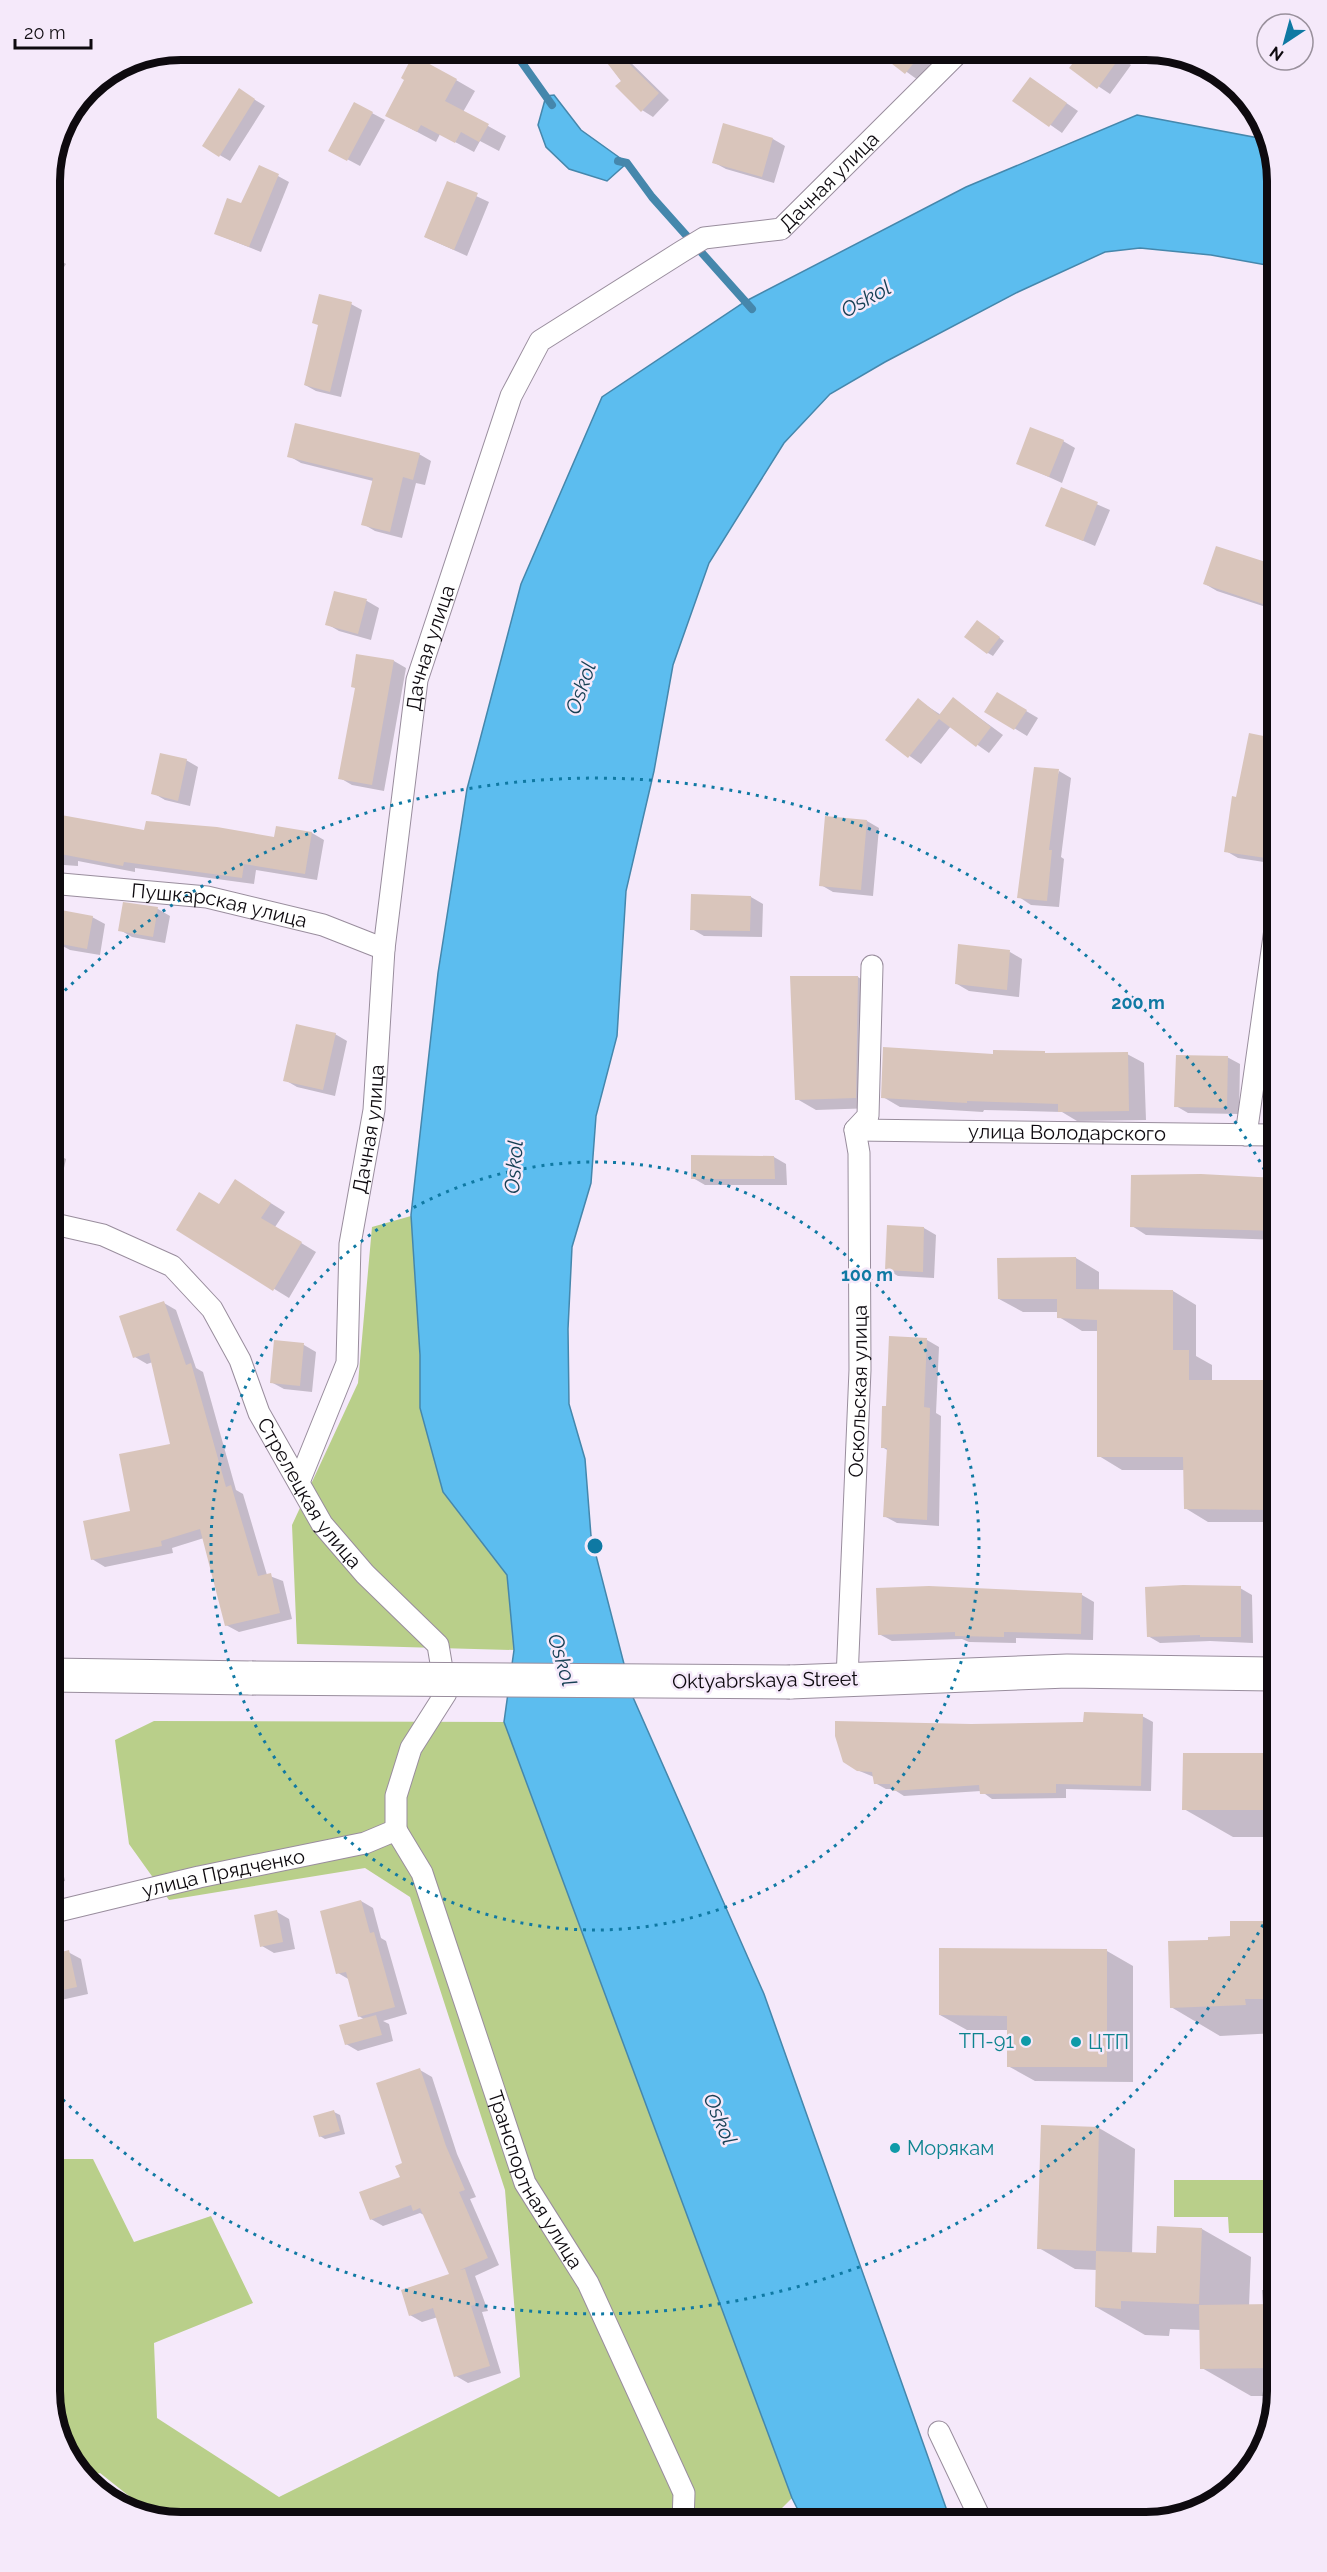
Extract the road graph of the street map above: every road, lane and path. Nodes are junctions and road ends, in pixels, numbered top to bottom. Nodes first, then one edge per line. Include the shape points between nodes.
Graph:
1 (951, 60) edge
2 (60, 884) edge
3 (384, 949) junction
4 (872, 966) dead end
5 (1267, 991) edge
6 (855, 1130) junction
7 (1246, 1135) junction
8 (1267, 1135) edge
9 (60, 1225) edge
10 (299, 1482) junction
11 (1267, 1674) edge
12 (60, 1675) edge
13 (847, 1679) junction
14 (396, 1830) junction
15 (60, 1911) edge
16 (939, 2432) dead end
17 (683, 2512) edge
18 (977, 2512) edge

1 - 3 street, Дачная улица via 781,229 704,238 540,341 511,396 417,680
2 - 3 street, Пушкарская улица via 207,897 322,926
3 - 10 street, Дачная улица via 374,1110 350,1244 347,1363
4 - 6 street via 868,1116
5 - 7 street
6 - 7 street, улица Володарского
6 - 13 street, Оскольская улица via 859,1153 860,1370
7 - 8 street, улица Володарского
9 - 10 street, Стрелецкая улица via 103,1235 172,1266 212,1309 240,1360 259,1413
10 - 14 street, Стрелецкая улица via 322,1524 365,1575 438,1645 446,1693 411,1748 396,1796
11 - 13 main road, Oktyabrskaya Street via 1067,1671
12 - 13 main road, Oktyabrskaya Street, bridge via 790,1682
14 - 15 street, улица Прядченко via 365,1844 199,1877
14 - 17 street, Транспортная улица via 422,1873 525,2183 588,2283 684,2493
16 - 18 street

